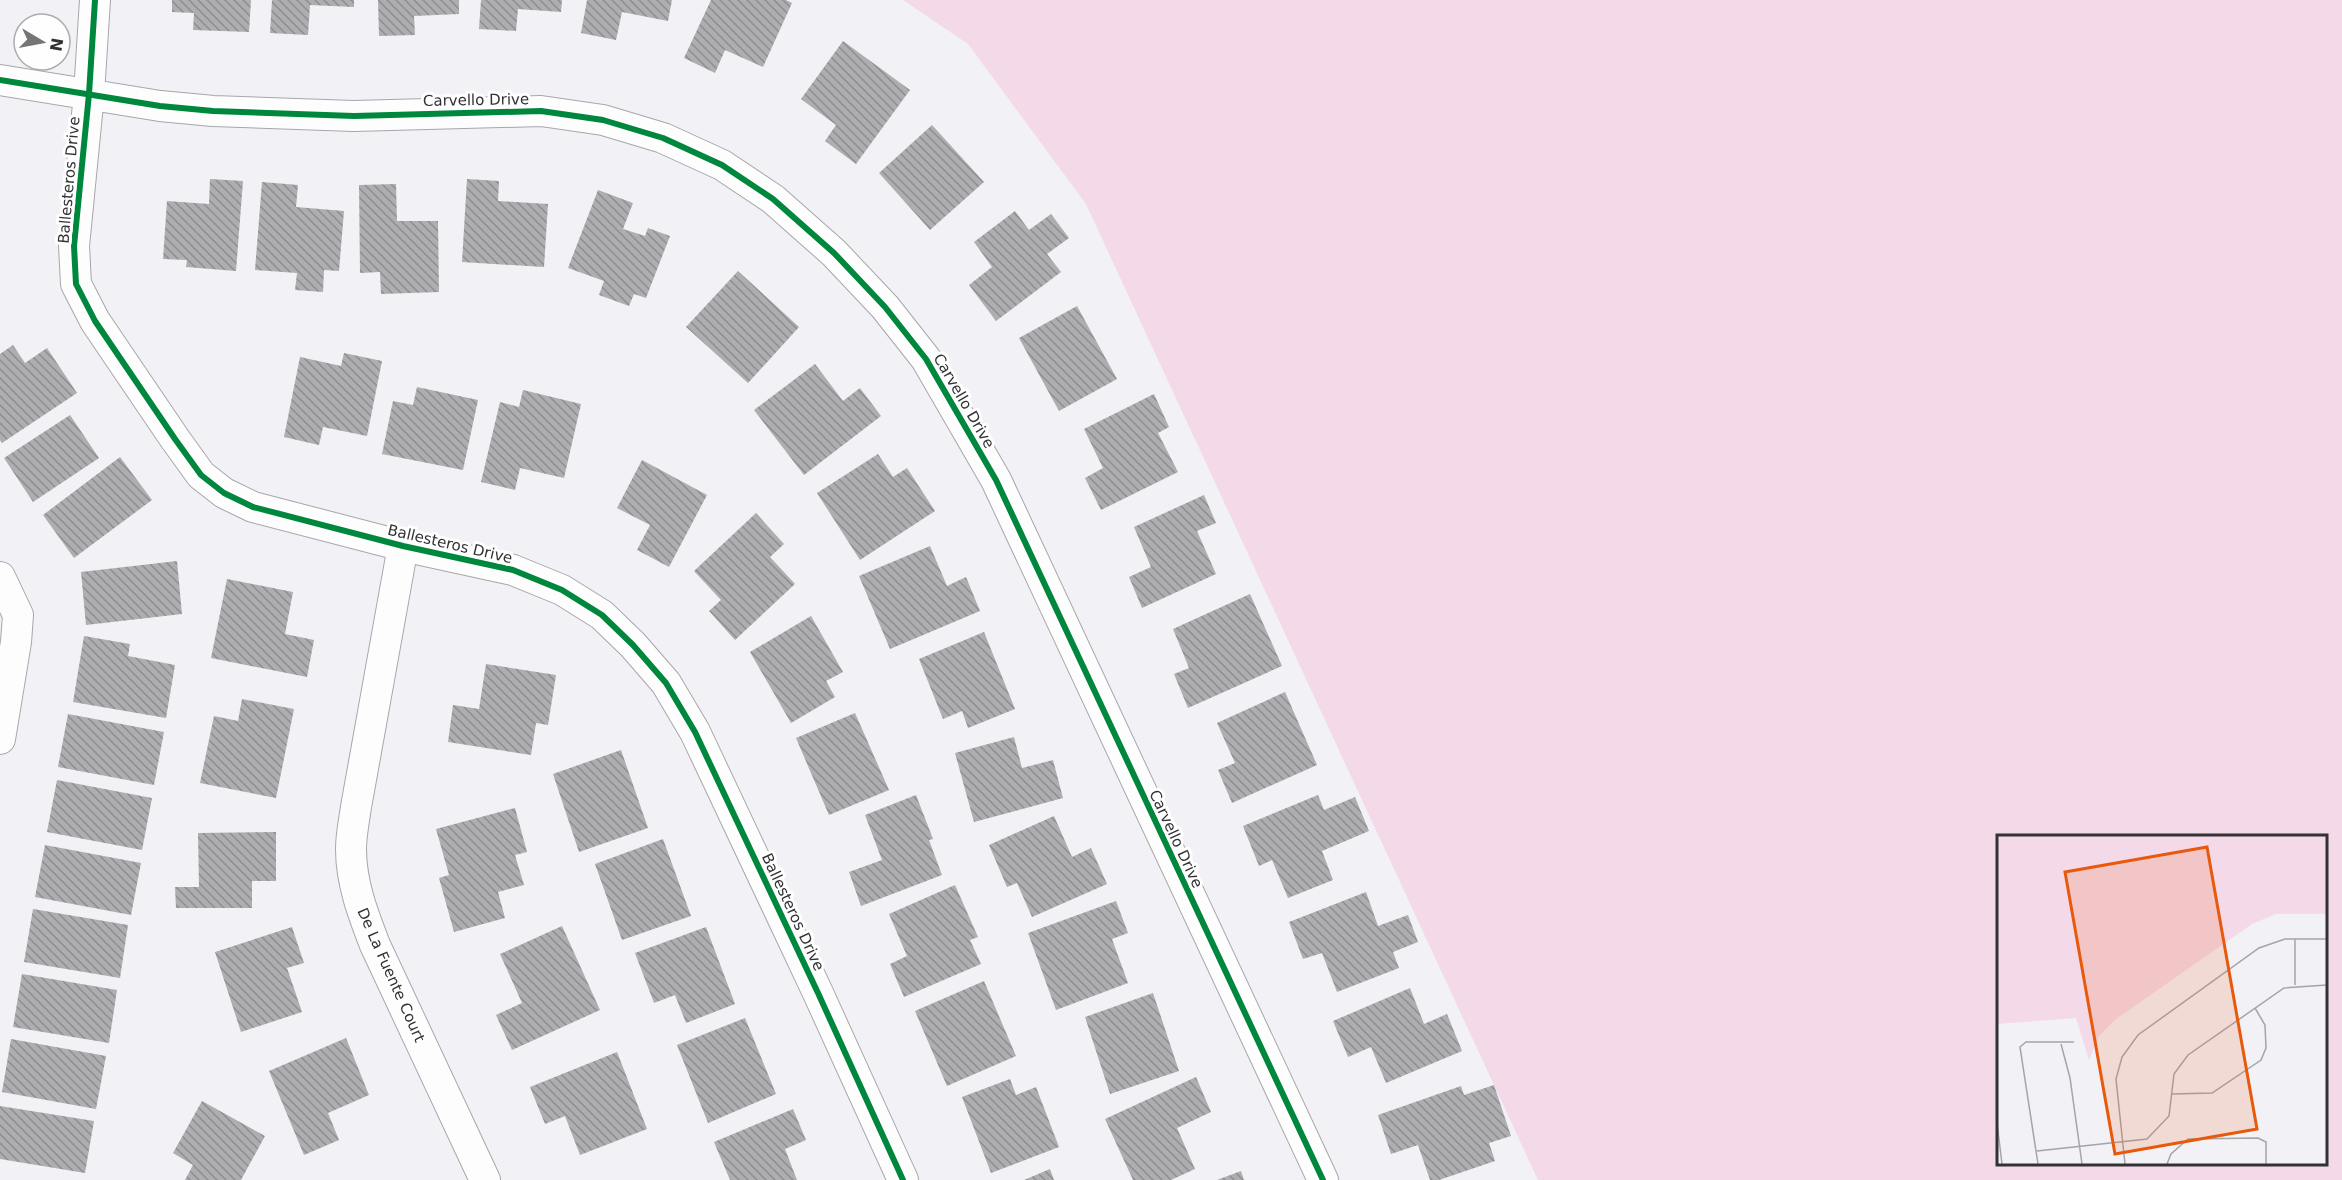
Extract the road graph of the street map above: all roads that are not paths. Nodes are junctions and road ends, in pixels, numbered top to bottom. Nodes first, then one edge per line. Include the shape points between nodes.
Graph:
1 (95, 0) edge
2 (0, 81) edge
3 (89, 94) junction
4 (403, 546) junction
5 (0, 577) edge
6 (0, 739) edge
7 (485, 1180) edge
8 (903, 1180) edge
9 (1323, 1180) edge

1 - 3 street, Ballesteros Drive
2 - 3 street, Carvello Drive
3 - 4 street, Ballesteros Drive via 74,246 76,284 95,321 175,439 201,475 224,493 253,507
3 - 9 street, Carvello Drive via 213,111 354,116 541,111 603,120 663,138 722,165 773,199 834,253 885,307 926,359 996,480
4 - 7 street, De La Fuente Court via 356,807 352,875 375,945
4 - 8 street, Ballesteros Drive via 513,570 562,590 602,615 666,683 695,732
5 - 6 street via 18,615

